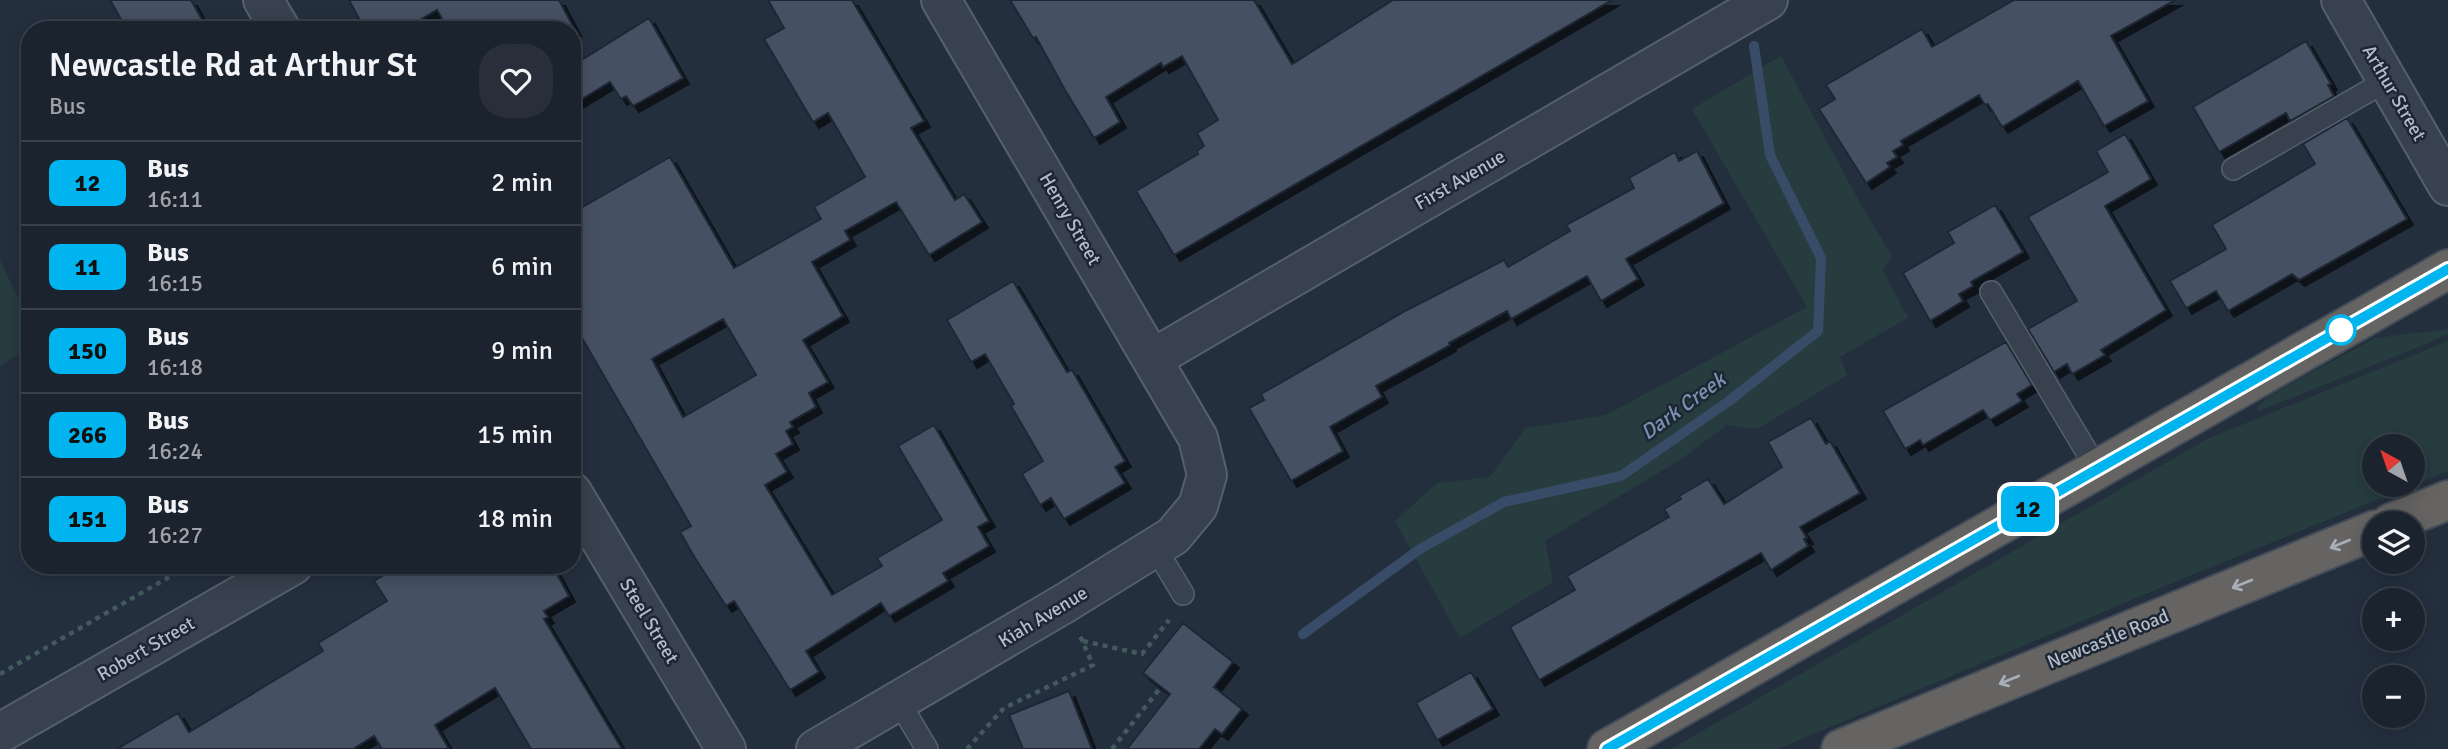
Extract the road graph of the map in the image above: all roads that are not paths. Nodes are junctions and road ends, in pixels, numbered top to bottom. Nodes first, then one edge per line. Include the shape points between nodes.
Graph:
1 (941, 0) edge
2 (1768, 0) edge
3 (2341, 0) edge
4 (2386, 81) junction
5 (2233, 169) dead end
6 (2448, 186) edge
7 (2448, 268) edge
8 (1992, 292) dead end
9 (1152, 359) junction
10 (1198, 438) joint
11 (2097, 469) junction
12 (2448, 500) edge
13 (581, 507) edge
14 (2421, 511) edge
15 (2362, 535) edge
16 (1156, 548) junction
17 (277, 574) edge
18 (1183, 594) road end
19 (899, 702) junction
20 (0, 733) edge
21 (726, 749) edge
22 (816, 749) edge
23 (928, 749) edge
24 (1607, 749) edge
25 (1841, 749) edge

1 - 9 street, Henry Street
2 - 9 street, First Avenue
3 - 4 street, Arthur Street
4 - 5 lane
4 - 6 street, Arthur Street
7 - 11 highway
8 - 11 lane
9 - 10 street, Henry Street
10 - 16 street, Kiah Avenue via 1207,475 1198,506 1173,536
11 - 24 highway
12 - 14 highway
13 - 21 street, Steel Street
15 -> 25 highway, Newcastle Road
16 - 18 lane
16 - 19 street, Kiah Avenue
17 - 20 street, Robert Street
19 - 22 street, Kiah Avenue
19 - 23 lane

